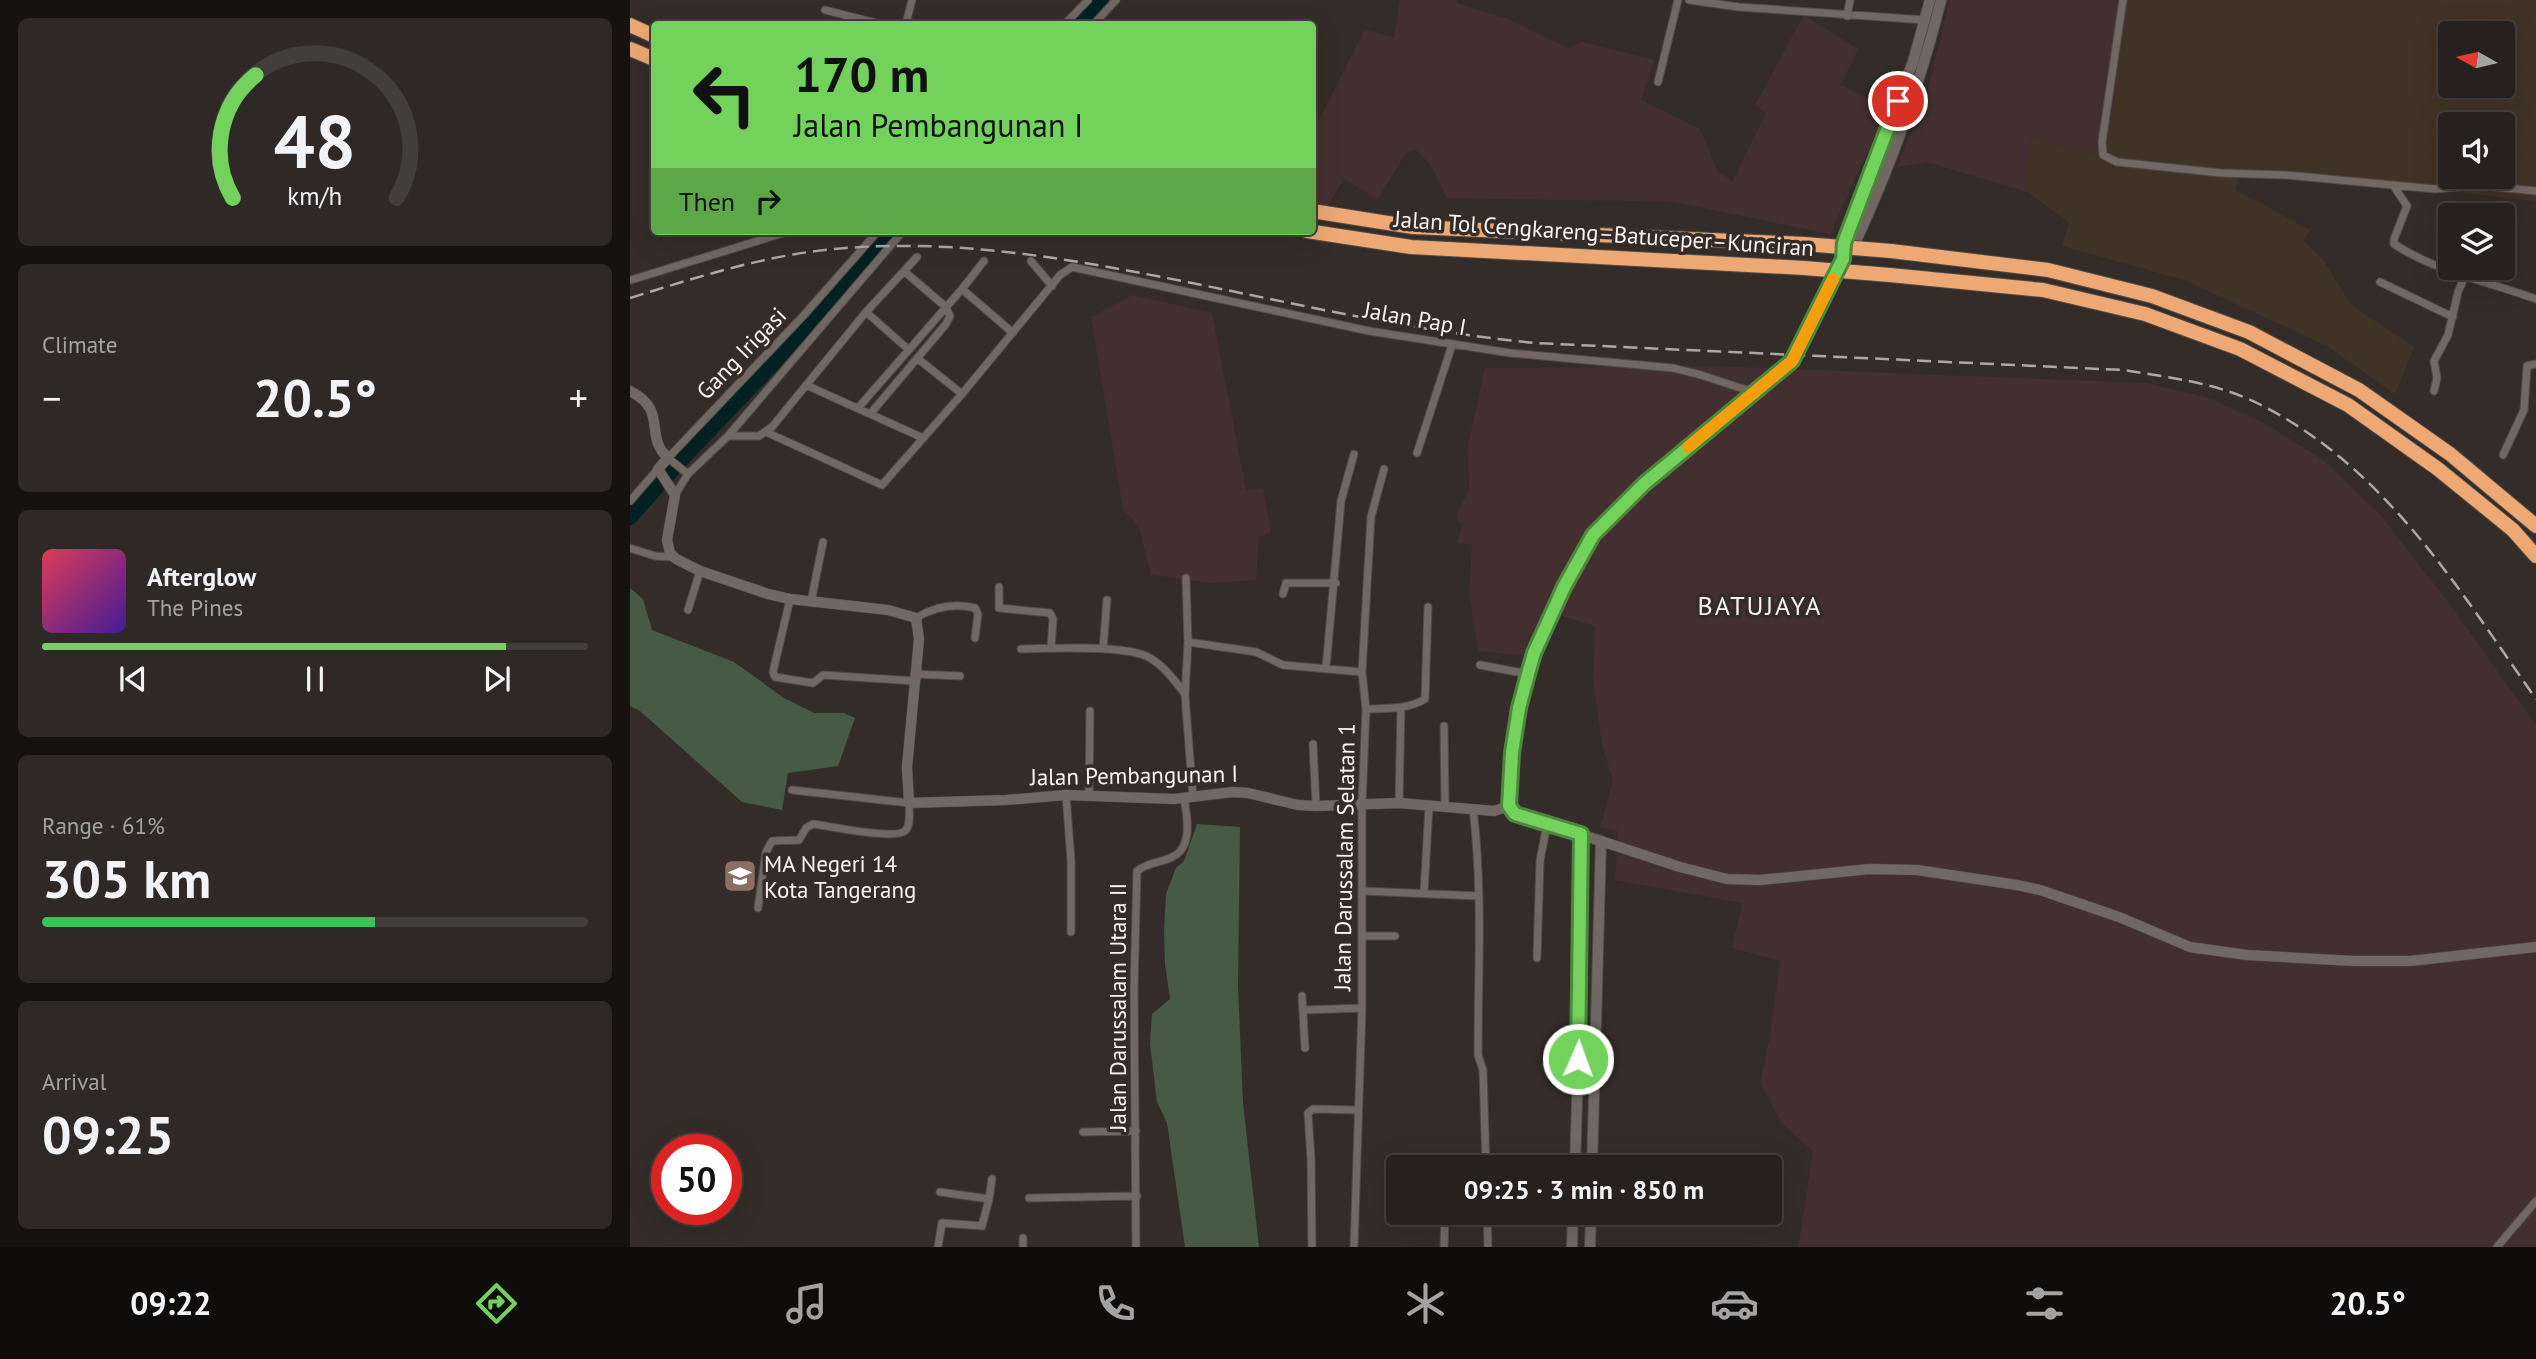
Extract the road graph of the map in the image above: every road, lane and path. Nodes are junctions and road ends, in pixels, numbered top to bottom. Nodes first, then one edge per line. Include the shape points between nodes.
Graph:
1 (912, 0) edge
2 (1088, 0) edge
3 (1116, 0) edge
4 (1678, 0) edge
5 (1689, 0) edge
6 (1850, 0) edge
7 (1930, 0) edge
8 (1941, 0) edge
9 (2123, 0) edge
10 (825, 10) dead end
11 (1847, 16) junction
12 (1925, 20) junction
13 (868, 21) edge
14 (907, 21) edge
15 (1068, 21) edge
16 (1097, 21) edge
17 (630, 25) edge
18 (651, 35) edge
19 (630, 49) edge
20 (651, 58) edge
21 (1918, 64) junction
22 (1658, 82) dead end
23 (1874, 164) junction
24 (1887, 170) junction
25 (2393, 185) junction
26 (2536, 191) edge
27 (1316, 212) edge
28 (1316, 232) edge
29 (777, 235) edge
30 (874, 235) edge
31 (900, 235) edge
32 (917, 257) dead end
33 (1843, 259) junction
34 (984, 261) dead end
35 (1031, 261) dead end
36 (2438, 265) edge
37 (905, 272) junction
38 (631, 280) edge
39 (2463, 280) edge
40 (2477, 280) edge
41 (2380, 282) dead end
42 (1052, 285) junction
43 (962, 289) junction
44 (2536, 299) edge
45 (946, 307) junction
46 (866, 312) junction
47 (2453, 317) junction
48 (1013, 332) junction
49 (1452, 345) junction
50 (909, 350) junction
51 (917, 358) junction
52 (2536, 364) edge
53 (806, 385) junction
54 (630, 391) edge
55 (2434, 391) dead end
56 (1753, 392) junction
57 (962, 394) junction
58 (858, 408) junction
59 (871, 413) junction
60 (766, 432) junction
61 (728, 436) junction
62 (923, 438) junction
63 (1417, 453) dead end
64 (1354, 454) dead end
65 (2503, 455) dead end
66 (669, 459) junction
67 (1384, 469) dead end
68 (659, 470) junction
69 (688, 474) junction
70 (675, 495) junction
71 (630, 501) edge
72 (2536, 526) edge
73 (823, 542) dead end
74 (630, 548) edge
75 (2536, 556) edge
76 (673, 557) junction
77 (701, 571) junction
78 (1186, 578) dead end
79 (1336, 583) junction
80 (999, 587) dead end
81 (1283, 594) dead end
82 (790, 599) junction
83 (1107, 600) dead end
84 (811, 602) junction
85 (1428, 607) dead end
86 (688, 610) dead end
87 (916, 618) junction
88 (975, 638) dead end
89 (1188, 642) junction
90 (1051, 648) junction
91 (1021, 649) dead end
92 (1103, 649) junction
93 (1480, 665) dead end
94 (1326, 668) junction
95 (1362, 671) junction
96 (1528, 674) junction
97 (960, 676) dead end
98 (915, 677) junction
99 (1185, 695) junction
100 (1401, 708) junction
101 (1366, 709) junction
102 (1090, 710) dead end
103 (1444, 726) dead end
104 (1312, 744) dead end
105 (792, 790) dead end
106 (1066, 795) junction
107 (1088, 795) junction
108 (1189, 797) junction
109 (909, 803) junction
110 (1363, 803) junction
111 (1399, 803) junction
112 (1316, 806) junction
113 (1429, 806) junction
114 (1509, 806) junction
115 (1445, 807) junction
116 (1473, 809) junction
117 (1547, 824) junction
118 (1581, 834) junction
119 (1601, 841) junction
120 (1363, 891) junction
121 (1424, 893) junction
122 (1478, 896) junction
123 (758, 908) dead end
124 (1070, 932) dead end
125 (1363, 936) junction
126 (1395, 936) dead end
127 (2536, 947) edge
128 (1537, 958) dead end
129 (1302, 996) dead end
130 (1362, 1008) junction
131 (1303, 1010) junction
132 (1305, 1048) dead end
133 (1357, 1110) junction
134 (1136, 1131) junction
135 (1083, 1132) dead end
136 (1486, 1155) edge
137 (1575, 1155) edge
138 (1592, 1155) edge
139 (992, 1179) dead end
140 (940, 1192) dead end
141 (1137, 1196) junction
142 (1029, 1198) dead end
143 (989, 1199) junction
144 (2536, 1201) edge
145 (1445, 1225) edge
146 (1488, 1225) edge
147 (1573, 1225) edge
148 (1591, 1225) edge
149 (1023, 1238) dead end
150 (938, 1247) edge
151 (1023, 1247) edge
152 (1136, 1247) edge
153 (1311, 1247) edge
154 (1353, 1247) edge
155 (1444, 1247) edge
156 (1489, 1247) edge
157 (1572, 1247) edge
158 (1590, 1247) edge
159 (2497, 1247) edge

1 - 14 street
2 - 15 street
3 - 16 street
4 - 22 street
5 - 11 street
6 - 11 street
7 - 12 main road
8 - 21 main road
9 - 25 street via 2103,155 2132,164
10 - 13 street
11 - 12 street
12 - 21 main road
17 - 18 highway
19 - 20 highway
21 - 23 main road
21 - 24 main road
23 - 24 main road
23 - 33 main road via 1844,243
24 - 33 main road via 1854,247
25 - 26 street via 2435,189 2477,185
25 - 36 street via 2407,206 2395,244
27 - 72 highway, Jalan Tol Cengkareng–Batuceper–Kunciran, bridge via 1413,228 1891,251 2048,270 2151,296 2249,332 2359,390 2450,454
28 - 75 highway, Jalan Tol Cengkareng–Batuceper–Kunciran, bridge via 1411,247 1804,268 2043,290 2145,314 2240,349 2348,405 2438,470 2512,530
29 - 38 street
30 - 66 street, Gang Irigasi
31 - 61 street
32 - 37 street
33 - 56 main road via 1792,361
34 - 43 street
35 - 42 street
37 - 45 street
37 - 46 street
39 - 47 street
40 - 44 street
41 - 47 street
42 - 48 street
42 - 49 street, Jalan Pap I via 1072,267
43 - 45 street
43 - 48 street
45 - 50 street
45 - 51 street via 949,319
46 - 50 street
46 - 53 street
47 - 55 street via 2434,361
48 - 57 street
49 - 56 street, Jalan Pap I via 1673,368
49 - 63 street
50 - 58 street
51 - 57 street
51 - 59 street
52 - 65 street via 2526,366 2524,410
53 - 58 street
53 - 60 street
54 - 66 street via 649,405 658,447
56 - 96 main road via 1644,484 1593,535 1564,587
57 - 62 street
58 - 59 street
59 - 62 street
60 - 61 street
60 - 62 street via 881,485
61 - 69 street
64 - 79 street via 1342,501
66 - 68 street, Gang Irigasi
66 - 69 street
67 - 95 street, Jalan Darussalam Selatan 1 via 1371,517
68 - 70 street
68 - 71 street, Gang Irigasi
69 - 70 street
70 - 76 street via 667,540
73 - 84 street
74 - 76 street
76 - 77 street
77 - 82 street
77 - 86 street
78 - 89 street
79 - 81 street via 1286,583
79 - 94 street
80 - 90 street via 999,608 1050,612
82 - 84 street
82 - 98 street via 775,677 813,683 823,675
83 - 92 street
84 - 87 street via 888,610
85 - 100 street via 1425,699
87 - 88 street via 944,607 971,607 978,611
87 - 98 street
89 - 94 street via 1256,652 1283,665
89 - 99 street
90 - 91 street
90 - 92 street
92 - 99 street via 1146,655
93 - 96 street
94 - 95 street
95 - 101 street, Jalan Darussalam Selatan 1
96 - 114 main road via 1512,753
97 - 98 street
98 - 109 street via 907,767
99 - 108 street
100 - 101 street
100 - 111 street
101 - 110 street, Jalan Darussalam Selatan 1
102 - 107 street
103 - 115 street
104 - 112 street
105 - 109 street
106 - 107 street, Jalan Pembangunan I
106 - 109 street, Jalan Pembangunan I
106 - 124 street
107 - 108 street, Jalan Pembangunan I
108 - 112 street, Jalan Pembangunan I via 1248,793
108 - 134 street, Jalan Darussalam Utara II via 1184,845 1175,856 1137,871
109 - 123 street via 908,825 901,834 813,824 799,840 770,842
110 - 111 street, Jalan Pembangunan I
110 - 112 street, Jalan Pembangunan I
110 - 120 street, Jalan Darussalam Selatan 1
111 - 113 street, Jalan Pembangunan I
113 - 115 street, Jalan Pembangunan I
113 - 121 street
114 - 116 street, Jalan Pembangunan I via 1494,811
114 - 117 main road via 1515,814
115 - 116 street, Jalan Pembangunan I
116 - 122 street
117 - 118 main road
117 - 128 street via 1540,862
118 - 119 main road
118 - 137 main road
119 - 127 street via 1727,880 1870,869 1917,870 2017,885 2119,917 2190,947 2248,955 2410,961
119 - 138 main road
120 - 121 street
120 - 125 street, Jalan Darussalam Selatan 1
121 - 122 street
122 - 136 street via 1478,1055 1483,1070
125 - 126 street
125 - 130 street, Jalan Darussalam Selatan 1
129 - 131 street
130 - 131 street
130 - 133 street, Jalan Darussalam Selatan 1
131 - 132 street
133 - 153 street via 1313,1109 1308,1113
133 - 154 street, Jalan Darussalam Selatan 1
134 - 135 street
134 - 141 street, Jalan Darussalam Utara II
139 - 143 street
140 - 143 street
141 - 142 street
141 - 152 street, Jalan Darussalam Utara II
143 - 150 street via 982,1226 942,1223
144 - 159 street
145 - 155 street
146 - 156 street
147 - 157 main road
148 - 158 main road
149 - 151 street

